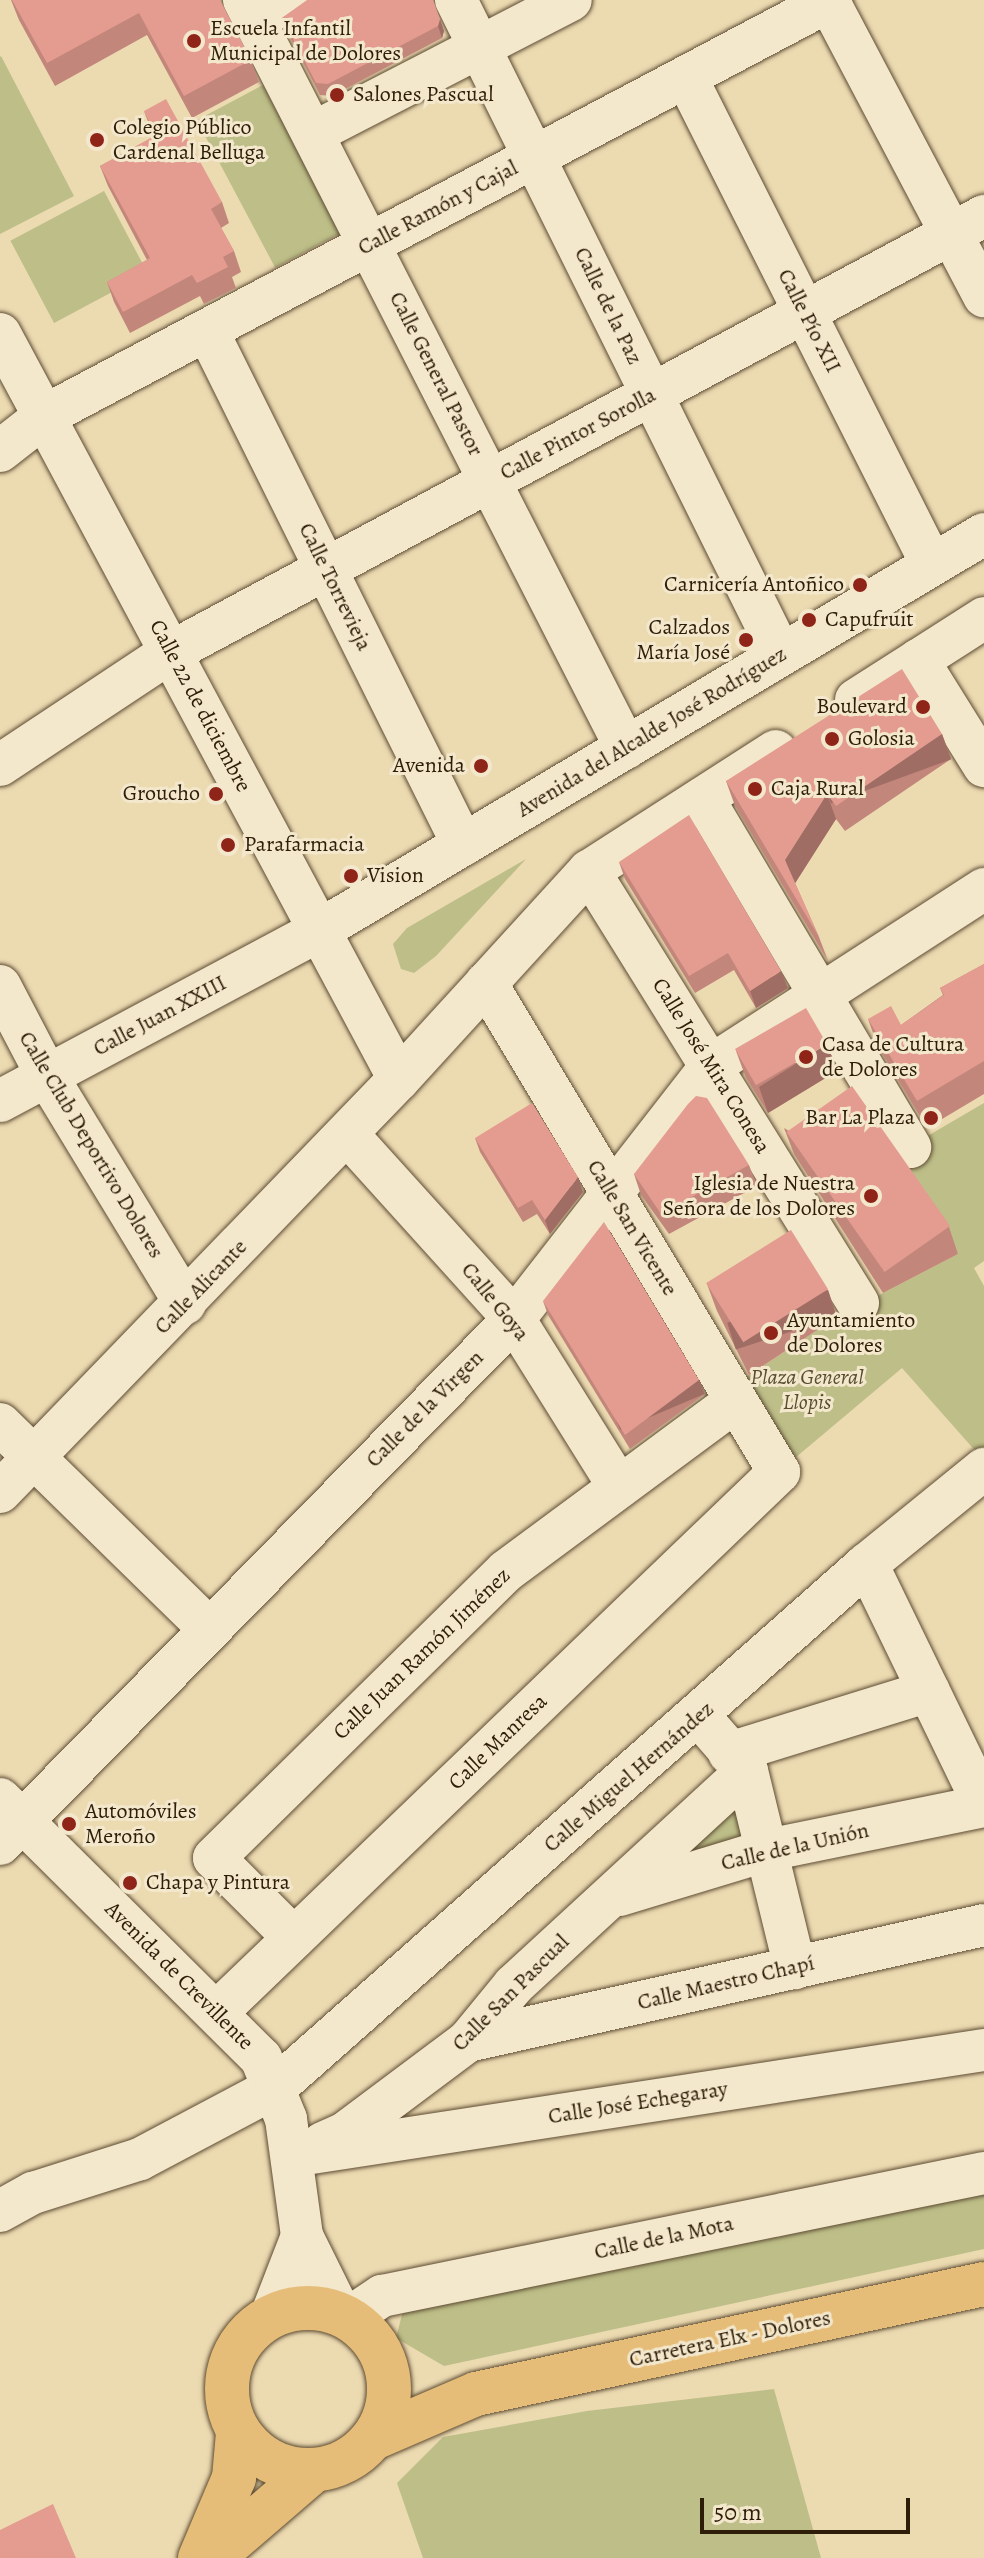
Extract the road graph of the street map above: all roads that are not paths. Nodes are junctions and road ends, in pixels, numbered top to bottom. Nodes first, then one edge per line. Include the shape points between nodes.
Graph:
1 (291, 0) edge
2 (456, 0) edge
3 (571, 0) edge
4 (829, 0) edge
5 (249, 10) edge
6 (480, 47) junction
7 (686, 77) junction
8 (313, 133) junction
9 (534, 157) junction
10 (968, 225) edge
11 (370, 244) junction
12 (984, 296) edge
13 (804, 312) junction
14 (207, 330) junction
15 (0, 334) edge
16 (652, 394) junction
17 (46, 415) junction
18 (0, 451) edge
19 (490, 481) junction
20 (984, 534) edge
21 (932, 565) junction
22 (326, 569) junction
23 (984, 618) edge
24 (171, 652) junction
25 (781, 655) junction
26 (918, 660) junction
27 (626, 748) junction
28 (0, 765) edge
29 (984, 766) edge
30 (703, 798) junction
31 (463, 845) junction
32 (589, 871) junction
33 (984, 889) edge
34 (320, 930) junction
35 (486, 983) junction
36 (0, 986) edge
37 (819, 993) junction
38 (712, 1065) junction
39 (47, 1076) junction
40 (399, 1079) junction
41 (0, 1101) edge
42 (347, 1134) junction
43 (910, 1147) dead end
44 (613, 1196) junction
45 (185, 1303) junction
46 (858, 1303) dead end
47 (514, 1319) junction
48 (736, 1401) junction
49 (0, 1424) edge
50 (35, 1460) junction
51 (984, 1469) edge
52 (779, 1472) joint
53 (619, 1487) junction
54 (0, 1492) edge
55 (867, 1564) junction
56 (208, 1628) junction
57 (929, 1691) junction
58 (699, 1716) junction
59 (738, 1762) junction
60 (984, 1806) edge
61 (7, 1821) edge
62 (768, 1850) junction
63 (608, 1898) junction
64 (984, 1925) edge
65 (294, 1938) junction
66 (795, 1968) junction
67 (218, 2011) junction
68 (468, 2041) junction
69 (984, 2050) edge
70 (276, 2087) junction
71 (292, 2156) junction
72 (984, 2173) edge
73 (0, 2211) edge
74 (302, 2236) junction
75 (984, 2284) edge
76 (271, 2316) junction
77 (344, 2316) junction
78 (386, 2362) junction
79 (476, 2394) junction
80 (238, 2433) junction
81 (376, 2437) junction
82 (312, 2472) junction
83 (200, 2558) edge
84 (212, 2558) edge

1 - 5 street
2 - 6 street, Calle de la Paz
3 - 6 street
4 - 7 street, Calle Ramón y Cajal
4 - 10 street
5 - 8 street, Calle General Pastor
6 - 8 street
6 - 9 street, Calle de la Paz
7 - 9 street, Calle Ramón y Cajal
7 - 13 street, Calle Pío XII
8 - 11 street, Calle General Pastor
9 - 11 street, Calle Ramón y Cajal
9 - 16 street, Calle de la Paz
10 - 12 street
10 - 13 street, Calle Pintor Sorolla
11 - 14 street, Calle Ramón y Cajal
11 - 19 street, Calle General Pastor
13 - 16 street, Calle Pintor Sorolla
13 - 21 street, Calle Pío XII
14 - 17 street, Calle Ramón y Cajal
14 - 22 street, Calle Torrevieja
15 - 17 street, Calle 22 de diciembre
16 - 19 street, Calle Pintor Sorolla
16 - 25 street, Calle de la Paz
17 - 18 street, Calle Ramón y Cajal
17 - 24 street, Calle 22 de diciembre
19 - 22 street, Calle Pintor Sorolla
19 - 27 street, Calle General Pastor
20 - 21 street, Avenida del Alcalde José Rodríguez
21 - 25 street, Avenida del Alcalde José Rodríguez
22 - 24 street, Calle Pintor Sorolla
22 - 31 street, Calle Torrevieja
23 - 26 street
24 - 28 street, Calle Pintor Sorolla
24 - 34 street, Calle 22 de diciembre
25 - 27 street, Avenida del Alcalde José Rodríguez
26 - 29 street
26 - 30 street
27 - 31 street, Avenida del Alcalde José Rodríguez
30 - 32 street
30 - 37 street
31 - 34 street, Avenida del Alcalde José Rodríguez
32 - 35 street
32 - 38 street, Calle José Mira Conesa
33 - 37 street, Calle de la Virgen
34 - 39 street, Calle Juan XXIII
34 - 40 street, Calle 22 de diciembre
35 - 40 street
35 - 44 street, Calle San Vicente
36 - 39 street, Calle Club Deportivo Dolores
37 - 38 street, Calle de la Virgen
37 - 43 street via 856,1088
38 - 44 street, Calle de la Virgen
38 - 46 street, Calle José Mira Conesa via 775,1137
39 - 41 street, Calle Juan XXIII
39 - 45 street, Calle Club Deportivo Dolores
40 - 42 street, Calle Alicante
42 - 45 street, Calle Alicante
42 - 47 street, Calle Goya
44 - 47 street, Calle de la Virgen
44 - 48 street, Calle San Vicente
45 - 50 street, Calle Alicante
47 - 53 street, Calle Goya
47 - 56 street, Calle de la Virgen
48 - 52 street, Calle San Vicente
48 - 53 street, Calle Juan Ramón Jiménez
49 - 50 street
50 - 54 street, Calle Alicante
50 - 56 street
51 - 55 street, Calle Miguel Hernández
52 - 65 street, Calle Manresa
53 - 65 street, Calle Juan Ramón Jiménez via 506,1571 214,1858
55 - 57 street
55 - 58 street, Calle Miguel Hernández
56 - 61 street, Calle de la Virgen via 57,1791
57 - 59 street
57 - 60 street
58 - 59 street
58 - 70 street, Calle Miguel Hernández
59 - 62 street
59 - 63 street, Calle San Pascual
60 - 62 street, Calle de la Unión
61 - 67 street, Avenida de Crevillente
62 - 63 street, Calle de la Unión
62 - 66 street
63 - 68 street, Calle San Pascual via 514,1985
64 - 66 street, Calle Maestro Chapí
65 - 67 street, Calle Manresa
66 - 68 street, Calle Maestro Chapí
67 - 70 street, Avenida de Crevillente via 261,2058
68 - 71 street, Calle San Pascual via 345,2133
69 - 71 street, Calle José Echegaray
70 - 71 street, Avenida de Crevillente
70 - 73 street, Calle Miguel Hernández via 140,2159 33,2193
71 - 74 street, Avenida de Crevillente
72 - 77 street, Calle de la Mota via 382,2296
74 - 76 street, Avenida de Crevillente
74 - 77 street, Avenida de Crevillente
75 - 79 main road, Carretera Elx - Dolores
76 - 77 main road via 305,2307
76 - 80 main road via 245,2338 229,2367 227,2400
77 - 78 main road via 372,2337
78 - 79 main road, Carretera Elx - Dolores via 429,2385
78 - 81 main road via 390,2401
79 - 81 main road, Carretera Elx - Dolores
80 - 82 main road via 257,2454 283,2468
80 - 83 main road via 234,2478
81 - 82 main road via 348,2462
82 - 84 main road

